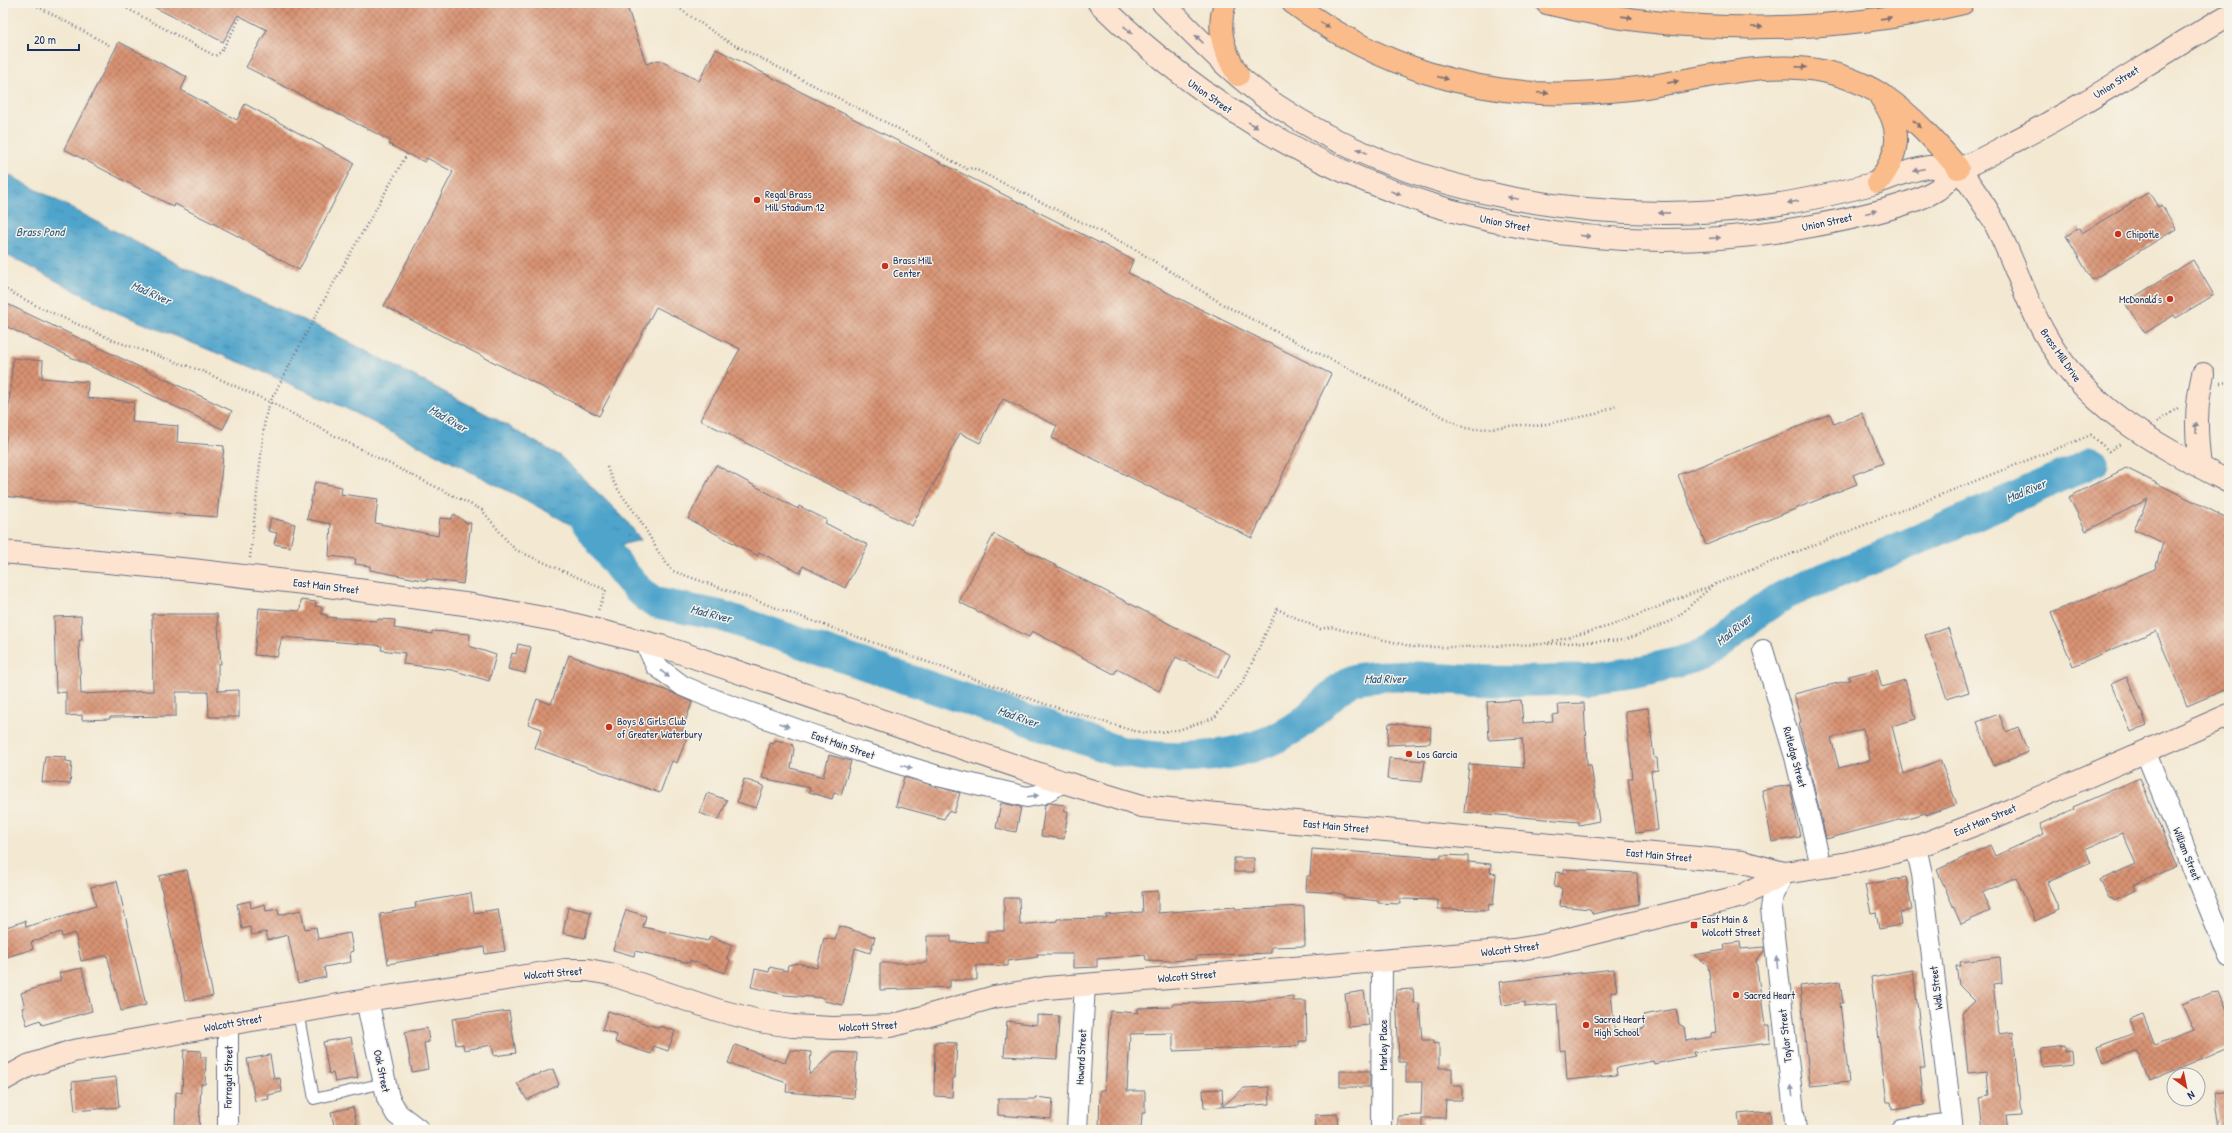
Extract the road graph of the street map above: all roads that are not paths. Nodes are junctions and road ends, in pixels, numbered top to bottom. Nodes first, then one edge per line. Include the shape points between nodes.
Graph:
1 (1099, 3) edge
2 (1163, 3) edge
3 (1225, 3) edge
4 (1293, 3) edge
5 (1547, 3) edge
6 (1963, 3) edge
7 (2229, 14) edge
8 (1238, 75) junction
9 (1875, 91) junction
10 (1958, 168) junction
11 (1878, 182) junction
12 (1551, 204) junction
13 (1547, 231) junction
14 (2202, 374) dead end
15 (2200, 467) junction
16 (2229, 482) edge
17 (3, 552) edge
18 (645, 642) junction
19 (1763, 650) dead end
20 (2229, 715) edge
21 (2145, 751) junction
22 (1063, 782) junction
23 (1916, 847) junction
24 (1821, 866) junction
25 (1784, 873) junction
26 (2229, 957) edge
27 (1382, 961) junction
28 (1084, 984) junction
29 (367, 1000) junction
30 (298, 1012) junction
31 (228, 1024) junction
32 (3, 1080) edge
33 (384, 1083) junction
34 (1952, 1127) edge
35 (228, 1130) edge
36 (418, 1130) edge
37 (1077, 1130) edge
38 (1381, 1130) edge
39 (1796, 1130) edge
40 (1902, 1130) edge

1 -> 13 main road, Union Street via 1153,52 1197,87 1264,132 1307,155 1369,183 1435,206 1493,222
8 -> 2 main road, Union Street
3 - 8 highway via 1221,19 1221,41
4 -> 9 highway via 1343,37 1386,58 1433,75 1494,88 1546,93 1603,92 1740,70 1792,66 1837,74
5 -> 6 highway via 1644,20 1753,27 1859,21
7 - 10 main road, Union Street via 2036,130
12 -> 8 main road, Union Street via 1497,195 1455,184 1358,149 1290,114
9 -> 10 highway via 1918,124
9 - 11 highway via 1890,113 1897,136 1894,154
10 -> 11 main road, Union Street via 1927,167
13 -> 10 main road, Union Street via 1652,240 1711,239 1777,232 1841,220 1915,199 1938,189
10 - 15 main road, Brass Mill Drive via 1992,217 2036,319 2069,369 2092,396 2125,423 2157,445
11 -> 12 main road, Union Street via 1790,202 1722,211 1649,213
12 - 13 main road
15 -> 14 main road via 2195,429
15 - 16 main road, Brass Mill Drive
17 - 18 main road, East Main Street via 248,576 472,605 591,628
18 - 22 main road, East Main Street
18 -> 22 street, East Main Street via 656,666 683,686 723,703 852,748 938,776 1027,797 1042,794
19 - 24 street, Rutledge Street via 1795,757
20 - 21 main road, East Main Street
21 - 23 main road, East Main Street via 1988,820
21 - 26 street, William Street
22 - 25 main road, East Main Street via 1129,803 1170,810 1743,862
23 - 24 main road, East Main Street via 1849,863
23 - 34 street, Wall Street via 1922,874
24 - 25 main road, East Main Street
25 - 27 main road, Wolcott Street via 1742,896 1545,945
39 -> 25 street, Taylor Street via 1771,909 1773,895
27 - 28 main road, Wolcott Street
27 - 38 street, Marley Place
28 - 29 main road, Wolcott Street via 1020,991 902,1024 863,1028 792,1026 759,1021 610,974 588,970 545,972
28 - 37 street, Howard Street
29 - 30 main road, Wolcott Street
29 - 33 street, Oak Street
30 - 31 main road, Wolcott Street
30 - 33 lane via 314,1099
31 - 32 main road, Wolcott Street via 73,1051 44,1060
31 - 35 street, Farragut Street
33 - 36 street, Oak Street via 392,1107
34 - 40 street

